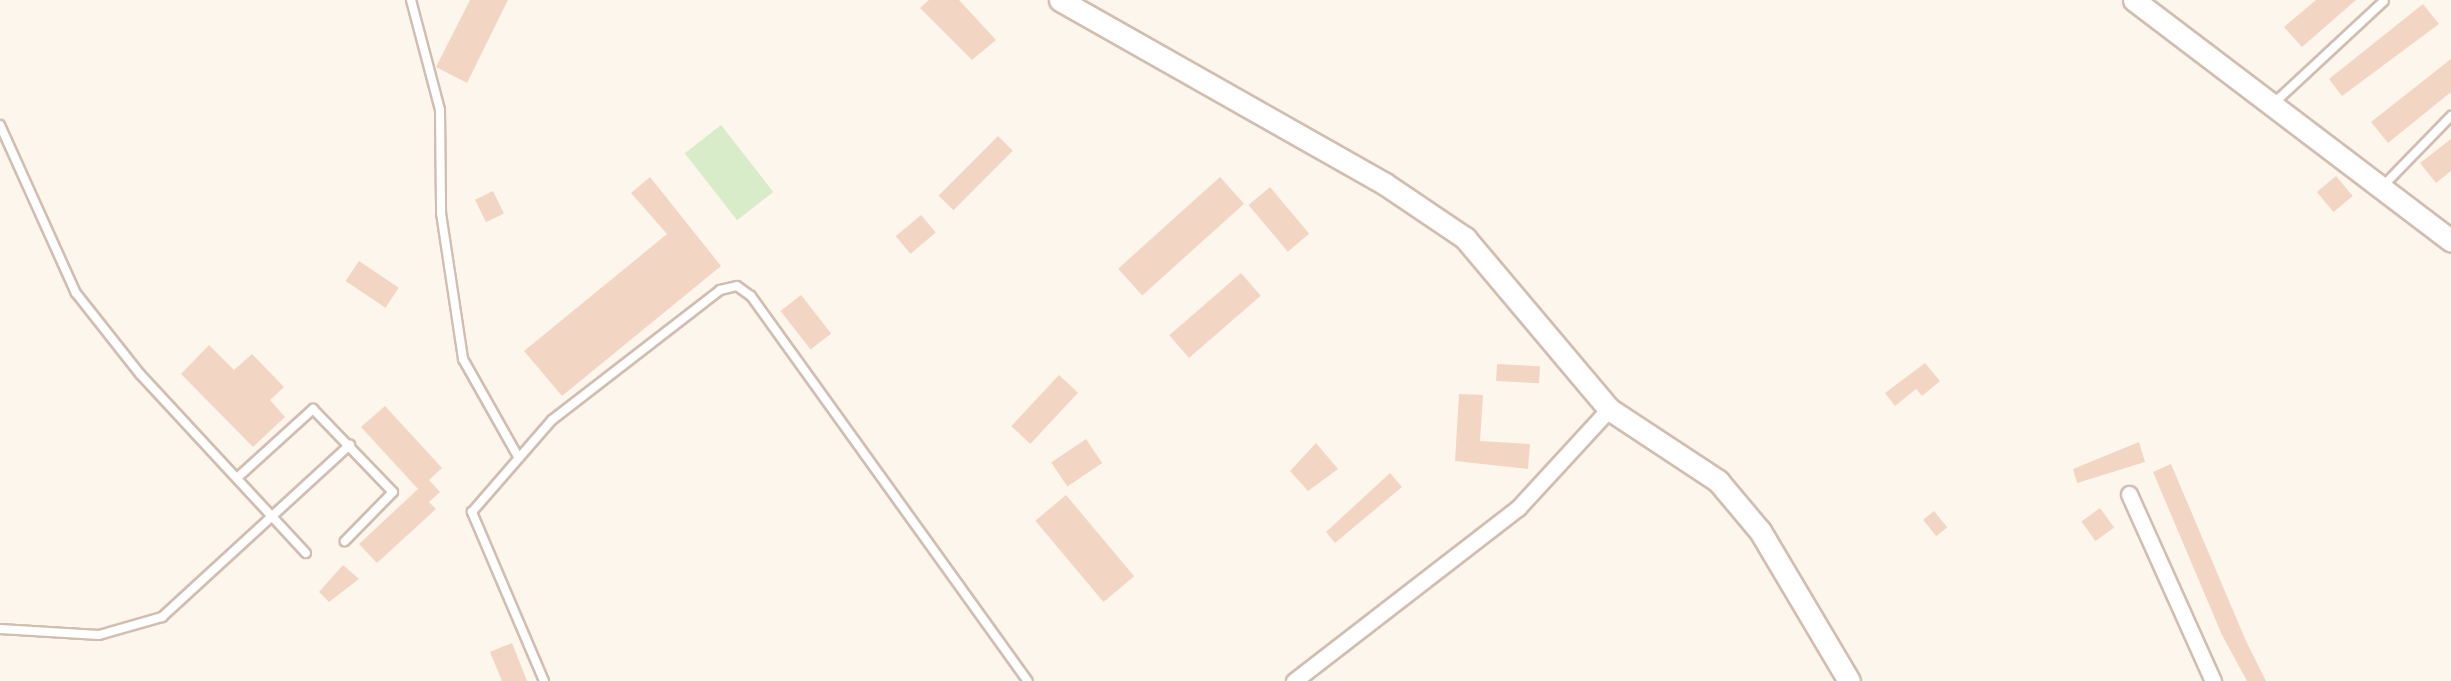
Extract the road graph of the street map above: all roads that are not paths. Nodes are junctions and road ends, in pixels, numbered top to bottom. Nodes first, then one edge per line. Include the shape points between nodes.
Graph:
1 (411, 0) edge
2 (1060, 0) edge
3 (2137, 1) edge
4 (2384, 1) edge
5 (2271, 106) junction
6 (2451, 116) edge
7 (0, 125) edge
8 (2380, 189) junction
9 (2451, 241) edge
10 (1609, 409) junction
11 (350, 445) junction
12 (517, 454) junction
13 (237, 478) junction
14 (2129, 494) dead end
15 (274, 519) junction
16 (345, 541) dead end
17 (306, 553) dead end
18 (0, 629) edge
19 (544, 681) edge
20 (1029, 681) edge
21 (1294, 681) edge
22 (1849, 681) edge
23 (2213, 681) edge

1 - 12 lane via 440,110 441,213 463,359
2 - 10 main road via 1385,184 1466,238
3 - 5 main road
4 - 5 lane
5 - 8 main road
6 - 8 lane
7 - 13 lane via 76,293 140,374
8 - 9 main road
10 - 21 street via 1518,508
10 - 22 main road via 1718,481 1760,531
11 - 13 lane via 313,409
11 - 15 lane
11 - 16 lane via 393,492
12 - 19 lane via 472,512
12 - 20 lane via 616,368 720,290 737,286 751,296
13 - 15 lane
14 - 23 street
15 - 17 lane
15 - 18 lane via 162,617 99,635

